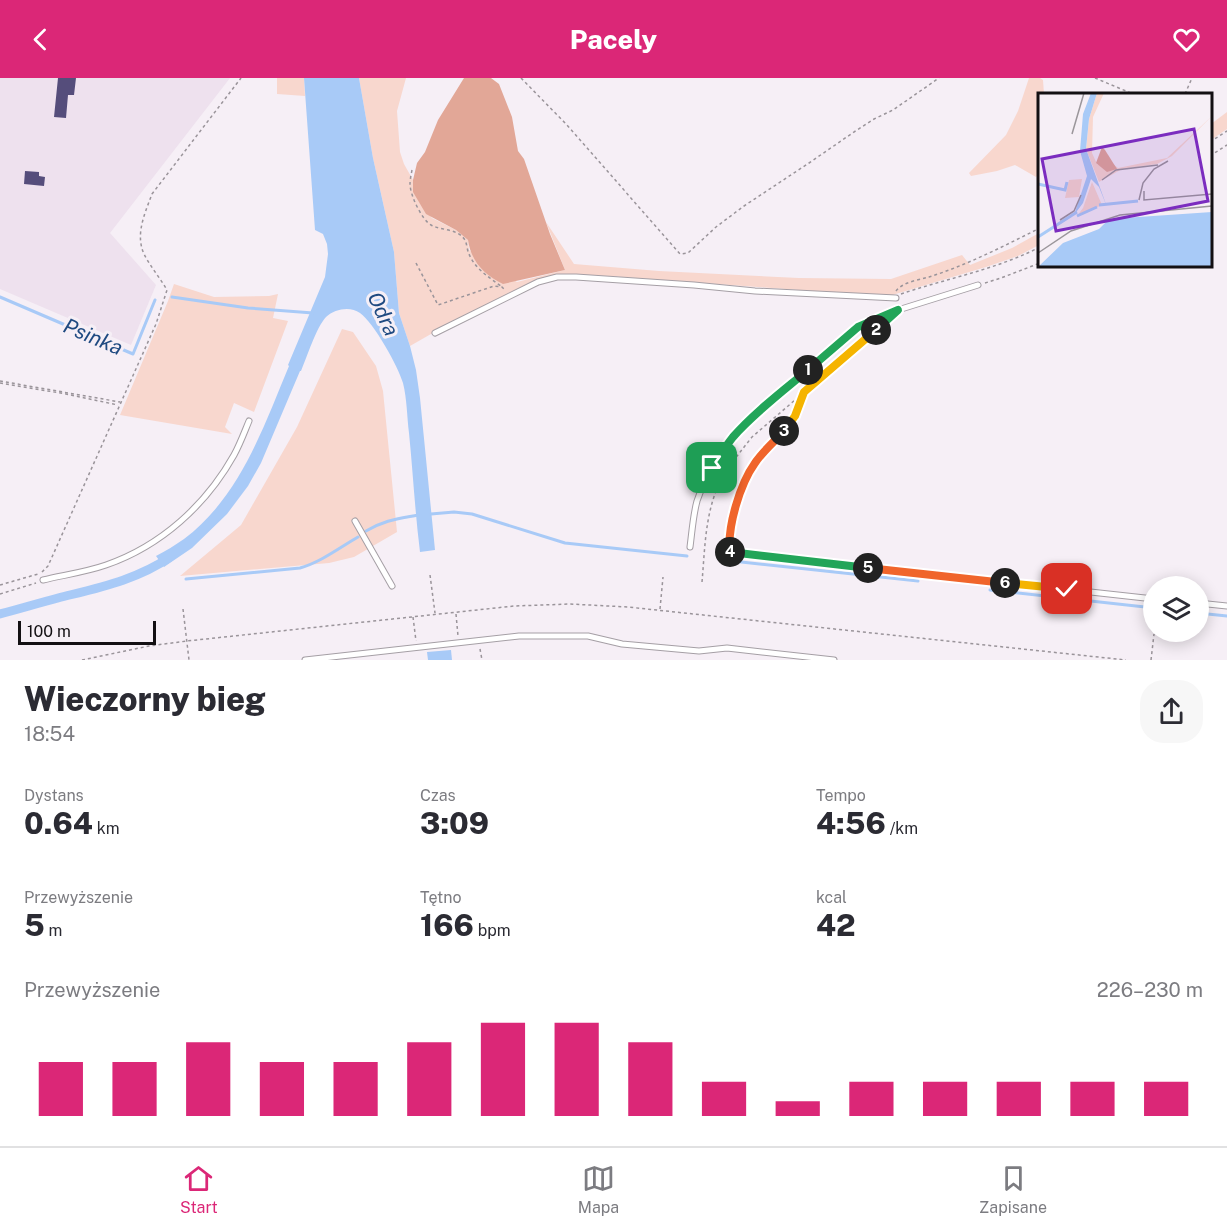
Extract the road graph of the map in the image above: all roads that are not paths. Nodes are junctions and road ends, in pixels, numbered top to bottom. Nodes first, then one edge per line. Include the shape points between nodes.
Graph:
1 (978, 285) road end
2 (896, 298) road end
3 (435, 333) dead end
4 (249, 421) dead end
5 (743, 483) road end
6 (355, 521) dead end
7 (690, 547) dead end
8 (43, 580) road end
9 (392, 586) dead end
10 (1143, 598) edge
11 (1209, 604) edge
12 (1227, 606) edge
13 (304, 660) edge
14 (834, 660) edge

1 - 7 lane via 858,327 748,423 722,452 703,487
2 - 3 lane via 557,277 538,282
4 - 8 lane via 235,454 212,488 168,532 138,552 106,565
5 - 10 lane via 731,527 729,552
6 - 9 lane
11 - 12 lane
13 - 14 lane via 519,636 578,635 622,644 699,651 735,649

